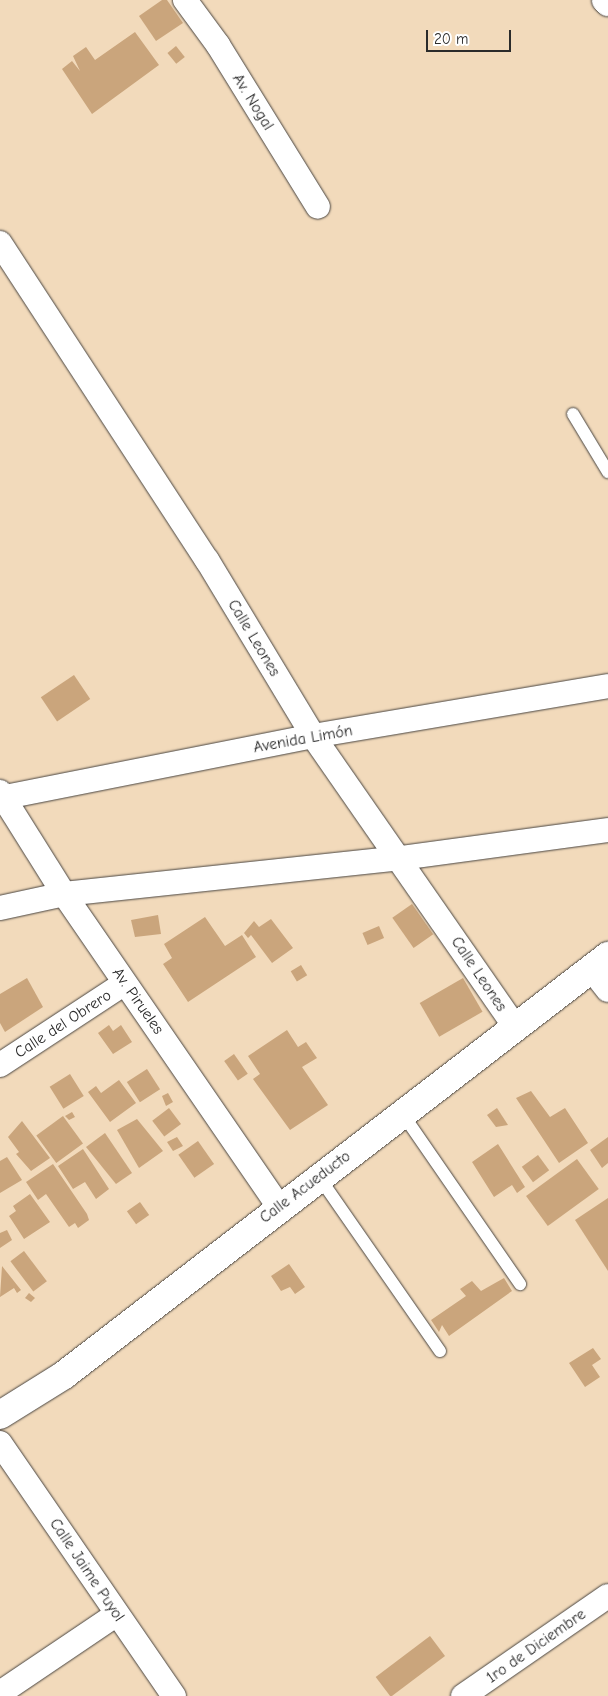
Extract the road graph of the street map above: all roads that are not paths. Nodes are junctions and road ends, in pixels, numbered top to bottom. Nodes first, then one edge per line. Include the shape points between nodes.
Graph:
1 (185, 0) edge
2 (318, 207) dead end
3 (0, 243) edge
4 (573, 414) dead end
5 (608, 472) edge
6 (608, 686) edge
7 (313, 736) junction
8 (1, 796) edge
9 (608, 830) edge
10 (401, 858) junction
11 (64, 894) junction
12 (0, 908) edge
13 (603, 972) edge
14 (126, 983) junction
15 (515, 1027) junction
16 (0, 1065) edge
17 (402, 1113) junction
18 (319, 1177) junction
19 (279, 1207) junction
20 (520, 1284) dead end
21 (440, 1351) dead end
22 (0, 1415) edge
23 (0, 1443) edge
24 (608, 1596) edge
25 (118, 1614) junction
26 (0, 1693) edge
27 (174, 1696) edge
28 (463, 1696) edge

1 - 2 street, Av. Nogal
3 - 7 street, Calle Leones via 207,560
4 - 5 lane
6 - 7 street, Avenida Limón
7 - 8 street, Avenida Limón
7 - 10 street, Calle Leones
8 - 11 street, Av. Pirueles
9 - 10 street
10 - 11 street
10 - 15 street, Calle Leones
11 - 12 street
11 - 14 street, Av. Pirueles
13 - 15 street, Calle Acueducto
14 - 16 street, Calle del Obrero
14 - 19 street, Av. Pirueles
15 - 17 street, Calle Acueducto
17 - 18 street, Calle Acueducto
17 - 20 lane
18 - 19 street, Calle Acueducto
18 - 21 lane
19 - 22 street, Calle Acueducto via 64,1375
23 - 25 street, Calle Jaime Puyol
24 - 28 street, 1ro de Diciembre
25 - 26 street
25 - 27 street, Calle Jaime Puyol

